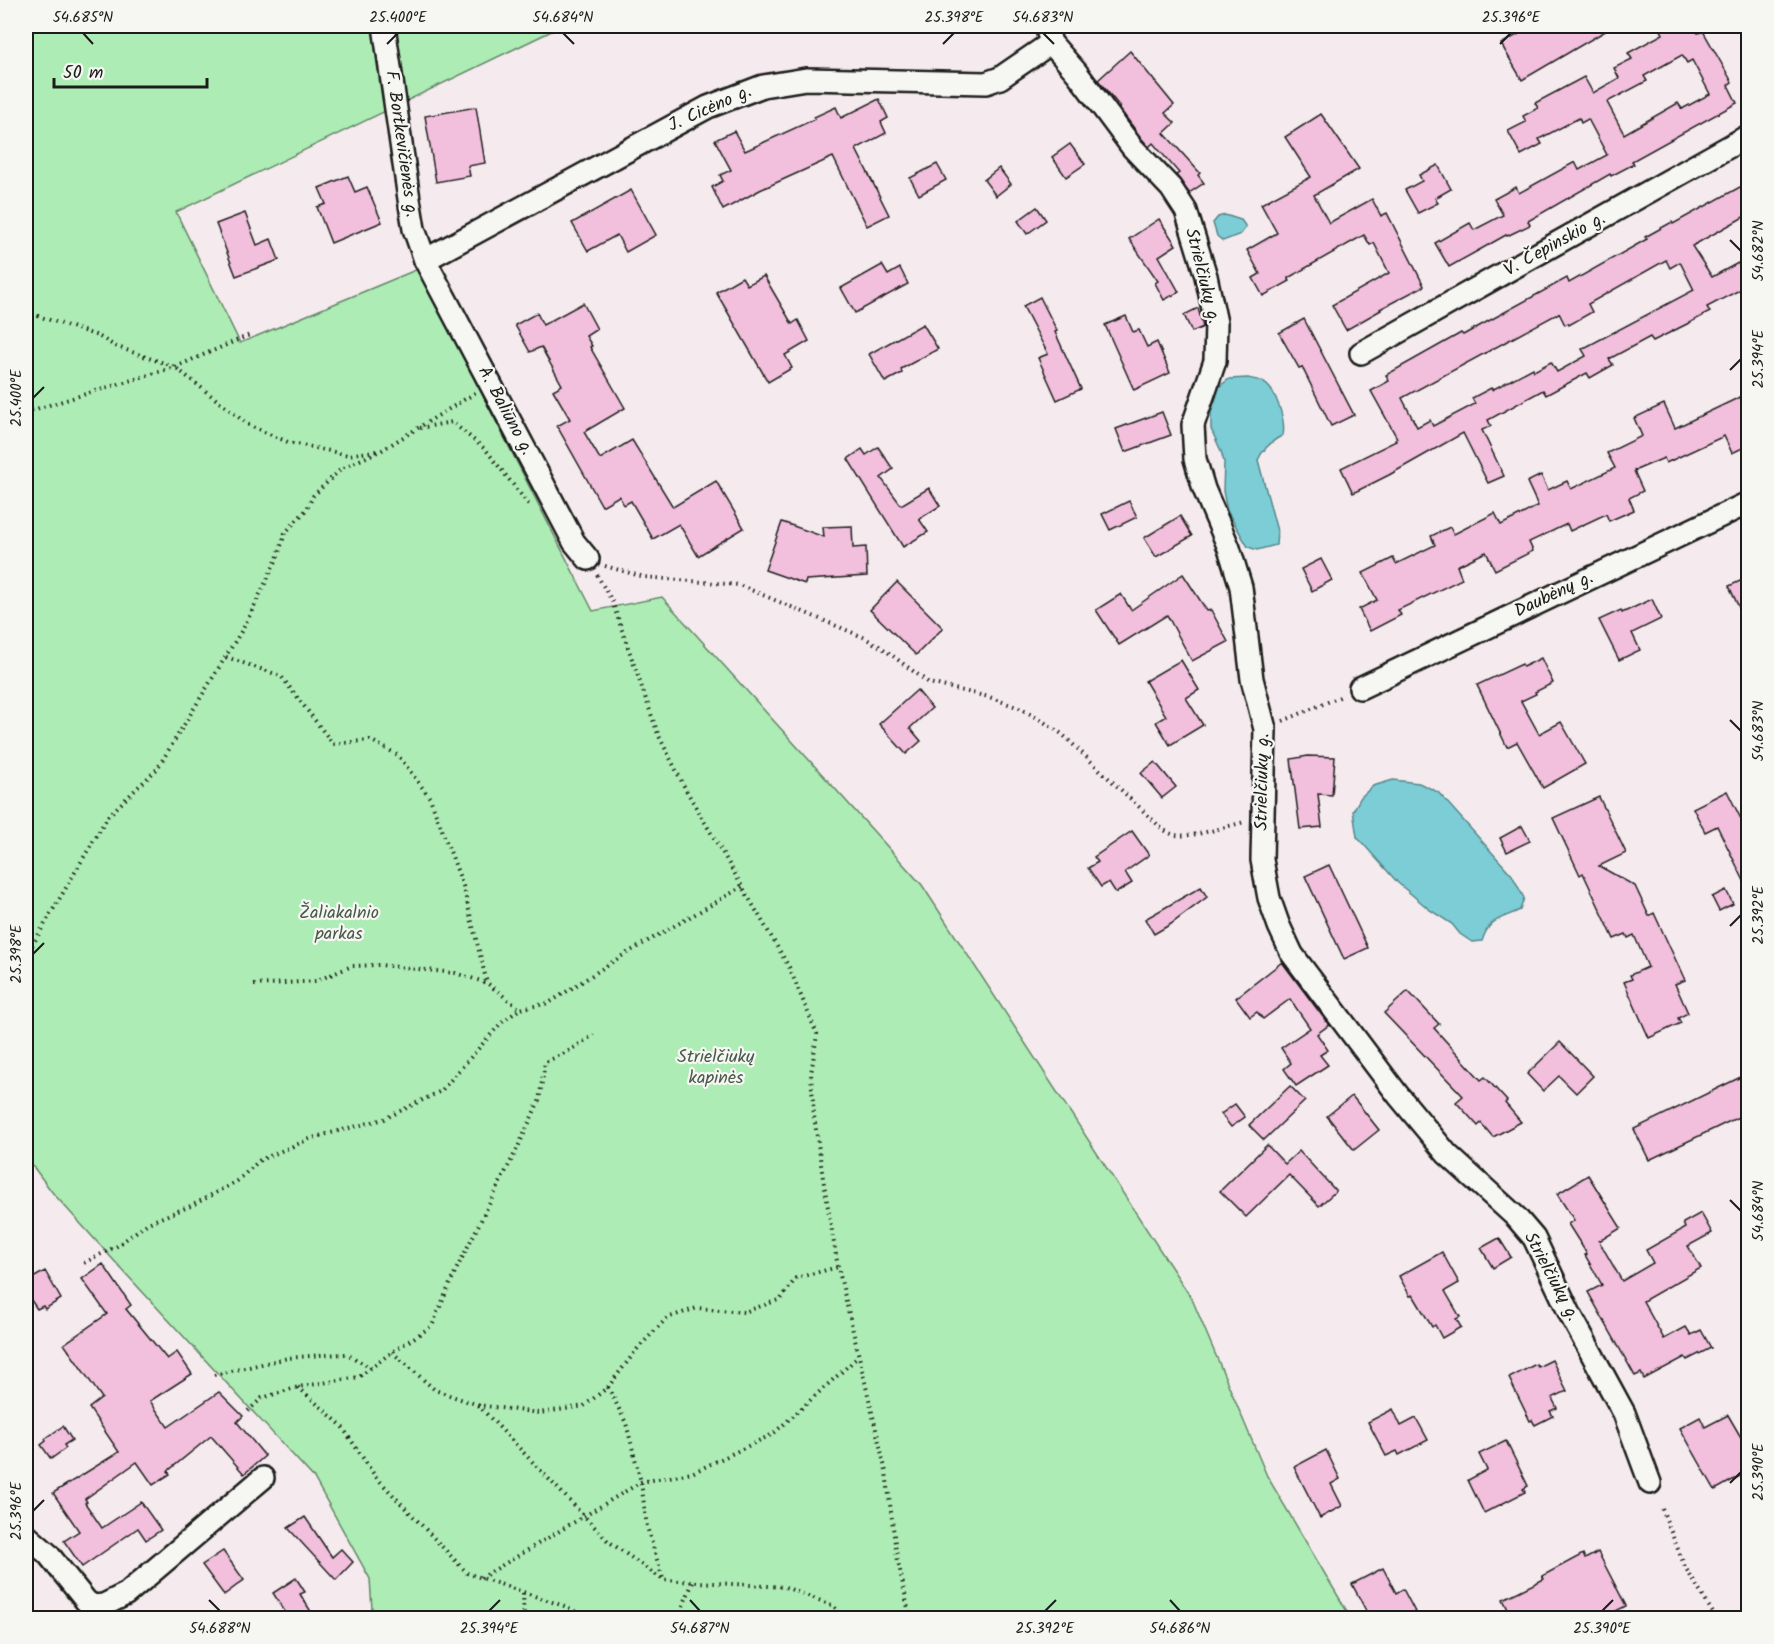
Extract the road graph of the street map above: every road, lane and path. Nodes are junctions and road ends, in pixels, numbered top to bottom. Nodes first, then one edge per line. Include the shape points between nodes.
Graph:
1 (384, 26) edge
2 (1048, 34) edge
3 (1749, 136) edge
4 (425, 260) junction
5 (26, 312) edge
6 (252, 334) dead end
7 (1360, 353) dead end
8 (175, 367) junction
9 (491, 383) junction
10 (26, 412) edge
11 (417, 428) junction
12 (382, 450) junction
13 (1749, 503) edge
14 (538, 512) dead end
15 (588, 559) junction
16 (226, 657) junction
17 (1360, 688) joint
18 (1265, 729) junction
19 (1263, 818) junction
20 (744, 886) junction
21 (26, 956) edge
22 (487, 983) junction
23 (254, 985) dead end
24 (520, 1009) junction
25 (594, 1035) dead end
26 (84, 1263) dead end
27 (838, 1267) junction
28 (392, 1352) junction
29 (858, 1357) junction
30 (371, 1368) junction
31 (214, 1375) dead end
32 (298, 1387) junction
33 (608, 1387) junction
34 (478, 1405) junction
35 (248, 1412) dead end
36 (263, 1478) dead end
37 (641, 1482) junction
38 (1650, 1482) dead end
39 (1662, 1509) dead end
40 (584, 1516) junction
41 (26, 1535) edge
42 (481, 1578) junction
43 (663, 1580) junction
44 (693, 1582) junction
45 (523, 1593) junction
46 (524, 1618) edge
47 (590, 1618) edge
48 (684, 1618) edge
49 (842, 1618) edge
50 (910, 1618) edge
51 (1716, 1618) edge

1 - 4 street, F. Bortkevičienės g. via 410,209
2 - 4 street, J. Cicėno g. via 1000,78 986,83 806,79 738,94 648,138
2 - 18 street, Strielčiukų g. via 1132,147 1171,188 1186,211 1193,233 1216,323 1215,361 1193,425 1195,459 1241,587 1252,680
3 - 7 street, V. Čepinskio g.
4 - 9 street, A. Baliūno g.
5 - 8 path
6 - 8 path
8 - 10 path
8 - 12 path via 250,426 288,442 348,455
9 - 11 path
9 - 15 street, A. Baliūno g. via 574,542
11 - 12 path
11 - 14 path via 452,422 486,450
12 - 16 path via 342,468 313,496 307,509 285,533 277,560
13 - 17 street, Daubėnų g.
15 - 19 path via 644,577 739,585 863,637 929,683 1017,707 1062,734 1155,822 1174,834 1187,835
15 - 20 path via 612,601 658,734 686,790
16 - 21 path via 157,769 108,816
16 - 22 path via 280,676 333,744 370,740 398,755 430,798 463,886
17 - 18 path
18 - 19 street, Strielčiukų g.
19 - 38 street, Strielčiukų g. via 1262,860 1269,898 1292,954 1447,1154 1534,1238 1624,1413
20 - 24 path via 620,957 549,1004
20 - 27 path via 789,967 817,1034 811,1074 814,1116
22 - 23 path via 455,973 380,965 352,966 316,981
22 - 24 path
24 - 26 path via 501,1023 441,1091 384,1119 312,1138 260,1160 237,1181 148,1223 117,1246
25 - 28 path via 545,1062 539,1101 432,1326
27 - 29 path
27 - 33 path via 796,1278 781,1299 744,1312 697,1308 667,1318
28 - 30 path
28 - 34 path via 435,1390
29 - 37 path via 773,1434 692,1473
29 - 50 path via 886,1472
30 - 31 path via 347,1354 321,1355 288,1358
30 - 32 path via 360,1377
32 - 35 path via 262,1398
32 - 42 path via 341,1425 382,1485 467,1573
33 - 34 path via 584,1406 539,1413
33 - 37 path via 626,1423
34 - 40 path
36 - 41 street via 126,1594 104,1605 93,1606 86,1601 48,1554
37 - 40 path
37 - 43 path via 647,1527
39 - 51 path via 1685,1567
40 - 42 path
40 - 43 path via 608,1541
42 - 45 path
43 - 44 path
44 - 48 path via 683,1606
44 - 49 path via 785,1587 834,1606
45 - 46 path
45 - 47 path

